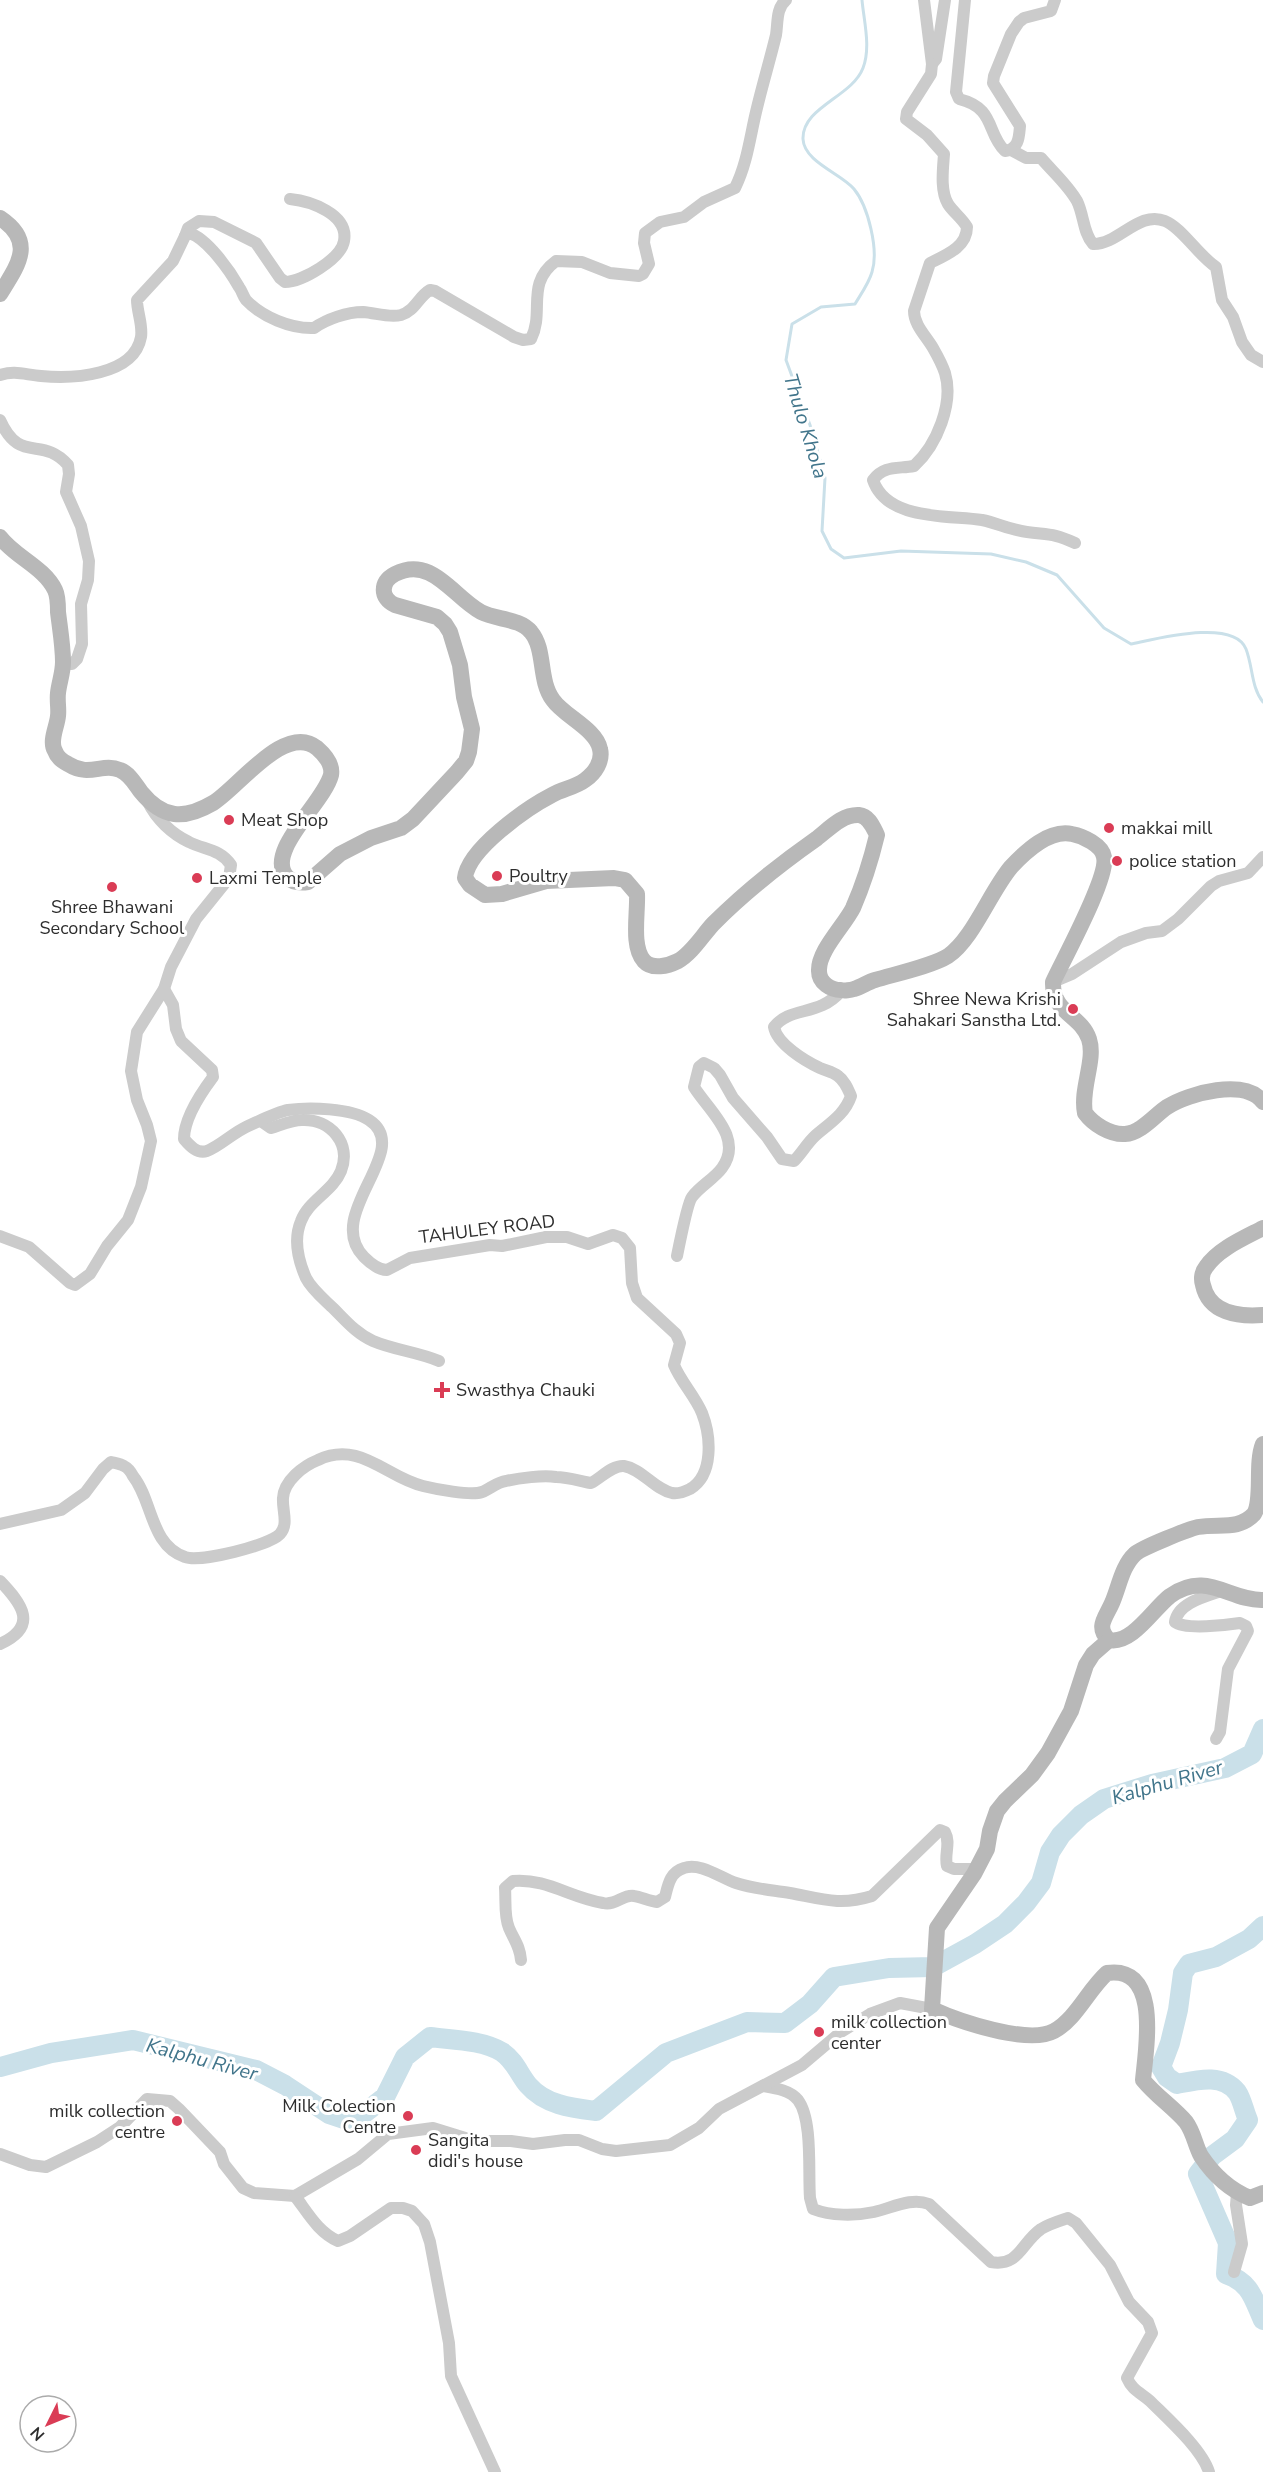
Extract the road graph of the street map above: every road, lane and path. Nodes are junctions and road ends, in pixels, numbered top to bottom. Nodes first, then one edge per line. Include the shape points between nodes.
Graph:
1 (786, 0) edge
2 (924, 0) edge
3 (945, 0) edge
4 (965, 0) edge
5 (1055, 0) edge
6 (932, 64) junction
7 (1011, 150) junction
8 (290, 199) dead end
9 (0, 218) edge
10 (185, 236) junction
11 (0, 294) edge
12 (1263, 362) edge
13 (0, 375) edge
14 (0, 420) edge
15 (0, 537) edge
16 (1075, 543) dead end
17 (63, 664) junction
18 (146, 798) junction
19 (1263, 857) edge
20 (1053, 982) junction
21 (164, 989) junction
22 (841, 991) junction
23 (1263, 1102) edge
24 (261, 1121) junction
25 (1263, 1228) edge
26 (0, 1236) edge
27 (677, 1256) dead end
28 (1263, 1315) edge
29 (439, 1361) dead end
30 (1263, 1443) edge
31 (0, 1524) edge
32 (0, 1581) edge
33 (1224, 1590) junction
34 (1263, 1600) edge
35 (1109, 1640) junction
36 (0, 1644) edge
37 (1216, 1739) dead end
38 (977, 1869) junction
39 (521, 1960) dead end
40 (932, 2009) junction
41 (763, 2086) junction
42 (0, 2154) edge
43 (1237, 2193) junction
44 (1263, 2193) edge
45 (295, 2196) junction
46 (1234, 2272) dead end
47 (495, 2472) edge
48 (1209, 2472) edge

1 - 10 street via 779,11 750,144 735,188 704,202 684,217 652,226 645,233 644,243 649,264 639,276 610,273 582,262 556,261 548,267 538,288 531,339 514,337 430,290 399,315 361,312 326,320 314,328 286,325 245,299 203,240 189,233
2 - 6 street
3 - 6 street
4 - 7 street via 956,92 959,99 982,111 1003,150
5 - 7 street via 1051,11 1024,18 1015,27 994,76 993,83 1020,126 1019,140
6 - 16 street via 931,74 906,119 944,154 945,198 967,227 967,235 959,247 930,263 914,320 939,359 948,393 929,451 914,466 878,472 873,480 883,497 919,514 1056,534
7 - 12 street via 1026,158 1041,158 1068,188 1082,214 1087,237 1094,244 1106,242 1146,219 1166,221 1175,228 1204,260 1216,267 1222,300 1242,342 1251,355
8 - 10 street via 312,203 329,212 339,222 344,237 344,243 326,263 298,279 285,282 256,243 214,222 199,221 188,228
9 - 11 street via 15,230 21,243 19,265
10 - 13 street via 173,261 137,300 140,343 117,368 74,376 19,372
14 - 17 street via 11,440 20,447 53,452 68,465 66,492 89,561 81,604 82,644 72,664
15 - 17 street via 40,572 56,592
17 - 18 street via 52,743 58,757 76,769 122,771
18 - 21 street via 165,825 187,841 217,851 231,865 230,878 196,919
18 - 22 street via 165,814 199,810 225,795 280,748 302,742 314,746 327,756 331,774 321,796 287,841 281,858 286,876 302,883 340,854 413,819 466,761 472,740 460,665 445,624 388,602 383,592 392,575 423,571 444,580 478,611 520,623 531,632 544,686 600,747 596,770 585,780 524,813 483,848 466,871 470,885 485,895 546,881 625,880 637,894 639,954 645,963 657,967 679,960 735,902 783,862 835,824 860,815 867,818 877,835 852,909 830,942 819,971 821,980
19 - 20 street via 1248,873 1211,886 1178,920 1161,931 1121,942
20 - 22 street via 1086,917 1104,868 1104,857 1098,847 1079,835 1067,833 1041,841 1011,867 964,940 948,956
20 - 23 street via 1053,992 1062,1010 1089,1038 1084,1113 1101,1127 1125,1134 1181,1100 1215,1090 1245,1090 1258,1095
21 - 24 street, TAHULEY ROAD via 173,1005 182,1041 212,1070 213,1077 196,1101 184,1139 197,1151 206,1151
21 - 26 street via 136,1032 132,1056 130,1071 151,1141 137,1200 128,1220 90,1274 75,1285 29,1247
22 - 27 street via 832,1001 812,1011 786,1015 774,1027 782,1042 839,1076 851,1096 848,1107 794,1161 782,1159 714,1068 699,1066 694,1087 727,1135 730,1147 722,1168 690,1198
24 - 29 street via 271,1128 293,1121 313,1121 328,1126 343,1144 341,1172 301,1219 296,1243 308,1281 358,1332 373,1341
24 - 31 street, TAHULEY ROAD via 287,1110 320,1109 357,1115 377,1127 382,1137 378,1162 362,1192 353,1232 356,1248 382,1270 416,1256 529,1239 567,1237 588,1244 613,1236 622,1238 630,1248 637,1298 676,1334 680,1343 674,1365 702,1414 708,1463 705,1473 690,1489 675,1494 623,1466 591,1483 556,1477 514,1480 472,1493 423,1486 379,1464 346,1454 328,1455 297,1472 286,1486 284,1527 280,1534 231,1553 196,1559 185,1557 159,1536 137,1480 126,1466 111,1462 85,1493 61,1510
25 - 28 street via 1218,1254 1203,1270 1202,1281 1205,1293 1217,1308 1238,1315
30 - 35 street via 1258,1466 1260,1505 1256,1512 1241,1524 1198,1527 1135,1554 1102,1622 1102,1632
32 - 36 street via 21,1604 24,1614 24,1624
33 - 34 street
33 - 35 street via 1215,1586 1189,1587 1170,1596 1143,1624 1120,1640
33 - 37 street via 1186,1606 1175,1622 1187,1626 1240,1623 1248,1631 1228,1670
35 - 38 street via 1086,1665 1071,1711 1048,1753 997,1811
38 - 39 street via 947,1866 948,1836 940,1830 872,1896 849,1901 770,1892 693,1867 684,1867 669,1879 665,1897 657,1902 634,1896 606,1904 544,1882 513,1881 505,1888 508,1927 520,1948
38 - 40 street via 937,1928
40 - 41 street via 900,2003 870,2014 802,2065
40 - 43 street via 985,2027 1046,2034 1055,2031 1107,1974 1130,1976 1144,1995 1147,2009 1143,2080 1186,2122 1206,2161
41 - 45 street via 718,2109 682,2140 639,2149 616,2151 565,2139 533,2144 482,2141 433,2128 388,2134 358,2159
41 - 48 street via 782,2090 797,2099 804,2114 813,2209 825,2214 872,2213 920,2200 929,2204 980,2254 1002,2264 1012,2261 1040,2230 1068,2218 1076,2223 1110,2265 1129,2302 1148,2322 1152,2334 1127,2378 1131,2387 1184,2438
42 - 45 street via 46,2167 120,2127 147,2099 158,2100 179,2109 220,2152 224,2164 243,2188 254,2193
43 - 44 street via 1250,2198
43 - 46 street via 1242,2244
45 - 47 street via 311,2219 338,2241 391,2208 412,2211 424,2224 449,2343 451,2376

